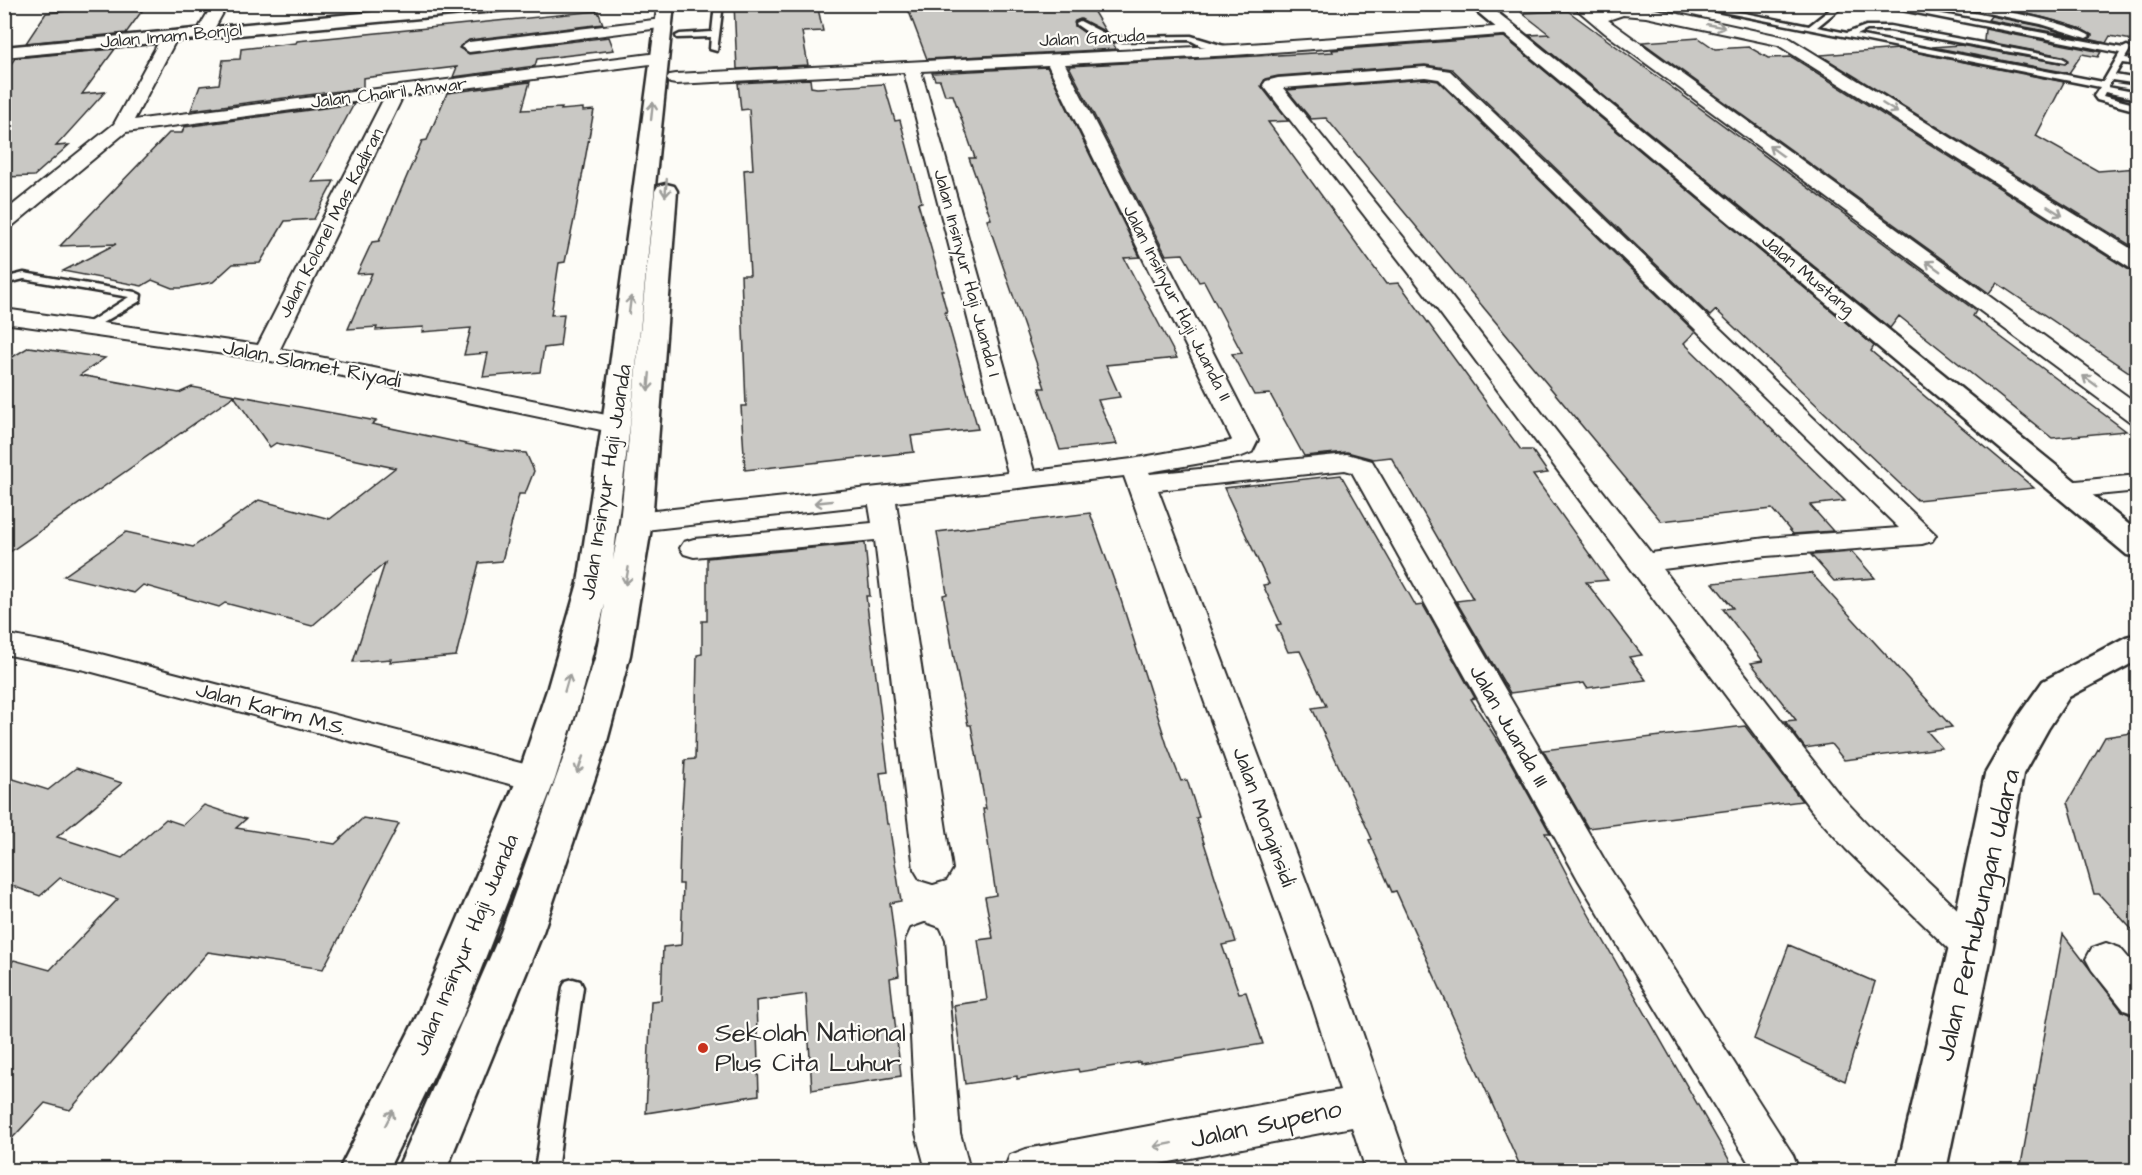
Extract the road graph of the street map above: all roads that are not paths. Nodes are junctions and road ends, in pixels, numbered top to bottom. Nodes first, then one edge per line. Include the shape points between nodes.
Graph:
1 (221, 4) edge
2 (448, 4) edge
3 (516, 4) edge
4 (719, 4) edge
5 (1476, 4) edge
6 (1685, 4) edge
7 (1750, 4) edge
8 (1772, 4) edge
9 (1842, 4) edge
10 (1874, 4) edge
11 (1946, 4) edge
12 (1588, 8) edge
13 (376, 14) junction
14 (1080, 23) dead end
15 (208, 26) junction
16 (1810, 29) junction
17 (1509, 31) junction
18 (716, 33) junction
19 (671, 34) edge
20 (170, 36) junction
21 (1847, 36) junction
22 (4, 46) edge
23 (470, 47) dead end
24 (714, 49) dead end
25 (1234, 50) junction
26 (2126, 50) junction
27 (2138, 50) edge
28 (4, 52) edge
29 (1054, 59) junction
30 (2062, 60) dead end
31 (2120, 60) junction
32 (2138, 63) edge
33 (1256, 64) dead end
34 (911, 67) junction
35 (2110, 77) junction
36 (2138, 82) edge
37 (2104, 87) junction
38 (396, 92) junction
39 (2138, 96) edge
40 (2138, 108) edge
41 (121, 127) junction
42 (4, 223) edge
43 (2138, 263) edge
44 (4, 281) edge
45 (4, 316) edge
46 (90, 326) junction
47 (266, 353) junction
48 (2138, 416) edge
49 (616, 425) junction
50 (1137, 475) junction
51 (1023, 480) junction
52 (2138, 483) edge
53 (2066, 490) junction
54 (881, 495) junction
55 (636, 522) junction
56 (888, 530) junction
57 (694, 548) dead end
58 (2138, 548) edge
59 (1643, 563) junction
60 (4, 644) edge
61 (2138, 645) edge
62 (536, 779) junction
63 (933, 869) dead end
64 (925, 940) dead end
65 (1971, 946) junction
66 (2106, 959) dead end
67 (573, 987) dead end
68 (2138, 998) edge
69 (1364, 1105) junction
70 (363, 1170) edge
71 (422, 1170) edge
72 (546, 1170) edge
73 (948, 1170) edge
74 (1026, 1170) edge
75 (1388, 1170) edge
76 (1777, 1170) edge
77 (1921, 1170) edge

1 - 15 street
2 - 13 main road, Jalan Imam Bonjol
3 - 13 main road, Jalan Imam Bonjol
4 - 18 lane
5 - 17 main road, Jalan Mustang
6 - 16 lane
7 - 8 lane
9 - 16 lane
10 - 26 lane
11 - 26 lane via 2042,22
12 -> 43 street via 1608,15 1617,10 1646,12 1783,41
48 -> 12 street via 1621,38
13 - 15 main road, Jalan Imam Bonjol
13 - 20 main road, Jalan Imam Bonjol
14 - 25 lane via 1110,39 1191,38
15 - 22 main road, Jalan Imam Bonjol
16 - 21 lane
17 - 25 street, Jalan Garuda
17 - 53 main road, Jalan Mustang
18 - 19 lane
18 - 24 lane
19 - 23 street
19 - 34 street, Jalan Garuda
19 - 38 street, Jalan Chairil Anwar
49 -> 19 main road, Jalan Insinyur Haji Juanda
19 -> 55 main road, Jalan Insinyur Haji Juanda
20 - 28 main road, Jalan Imam Bonjol
20 - 41 street
21 - 30 lane via 1866,28 1890,28
21 - 37 lane
25 - 29 street, Jalan Garuda
25 - 33 street
26 - 27 lane
26 - 31 lane
29 - 34 street, Jalan Garuda
29 - 50 street, Jalan Insinyur Haji Juanda II via 1245,440 1243,446 1233,450
31 - 32 lane
31 - 35 lane
34 - 51 street, Jalan Insinyur Haji Juanda I
35 - 36 lane
35 - 37 lane
37 - 39 lane
37 - 40 lane via 2098,96 2103,100
38 - 41 street, Jalan Chairil Anwar
38 - 47 street, Jalan Kolonel Mas Kadiran
41 - 42 street
44 - 46 lane via 24,276 135,295 134,301
45 - 46 street, Jalan Slamet Riyadi
46 - 47 street, Jalan Slamet Riyadi
47 - 49 street, Jalan Slamet Riyadi
62 -> 49 main road, Jalan Insinyur Haji Juanda via 594,583
50 - 51 street
50 - 69 street, Jalan Monginsidi via 1331,1000
50 - 76 street, Jalan Juanda III via 1347,462 1362,467 1592,871
51 - 54 street
52 - 53 street
53 - 58 main road, Jalan Mustang
54 -> 55 street
54 - 56 street
55 -> 71 main road, Jalan Insinyur Haji Juanda via 613,655 586,745 522,932
56 - 57 street
56 - 63 street
59 - 59 street via 1922,535 1444,75 1425,72 1274,84
59 - 65 street via 1825,802
60 - 62 street, Jalan Karim M.S. via 85,660
61 - 65 main road, Jalan Perhubungan Udara via 2056,689 2004,774
70 -> 62 main road, Jalan Insinyur Haji Juanda via 438,1020
64 - 73 street via 938,1133
65 - 77 main road, Jalan Perhubungan Udara
66 - 68 street
67 - 72 lane
69 -> 74 street, Jalan Supeno
69 - 75 street, Jalan Monginsidi

